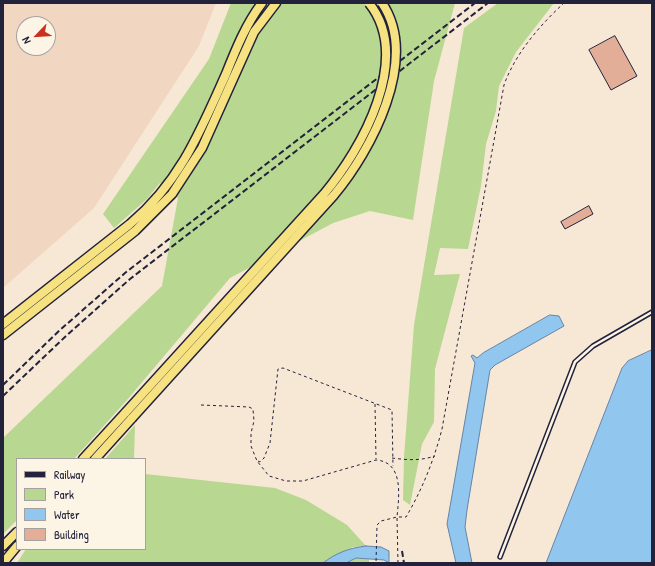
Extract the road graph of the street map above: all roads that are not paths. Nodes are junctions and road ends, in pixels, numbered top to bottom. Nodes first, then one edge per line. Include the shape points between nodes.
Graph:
1 (262, 3) edge
2 (276, 3) edge
3 (369, 3) edge
4 (382, 3) edge
5 (652, 312) edge
6 (3, 324) edge
7 (3, 335) edge
8 (84, 458) edge
9 (96, 458) edge
10 (16, 533) edge
11 (3, 546) edge
12 (16, 547) edge
13 (500, 557) dead end
14 (3, 563) edge

1 - 6 highway via 245,30 196,140 179,170 160,195 130,224
2 - 7 highway via 251,38 199,154 167,200 135,231
3 - 8 highway, bridge via 377,14 383,33 384,73 376,106 353,155 320,198
4 - 9 highway, bridge via 389,16 394,36 394,70 382,114 361,157 334,195
5 - 13 lane via 592,346 575,362
10 - 11 highway
12 - 14 highway

